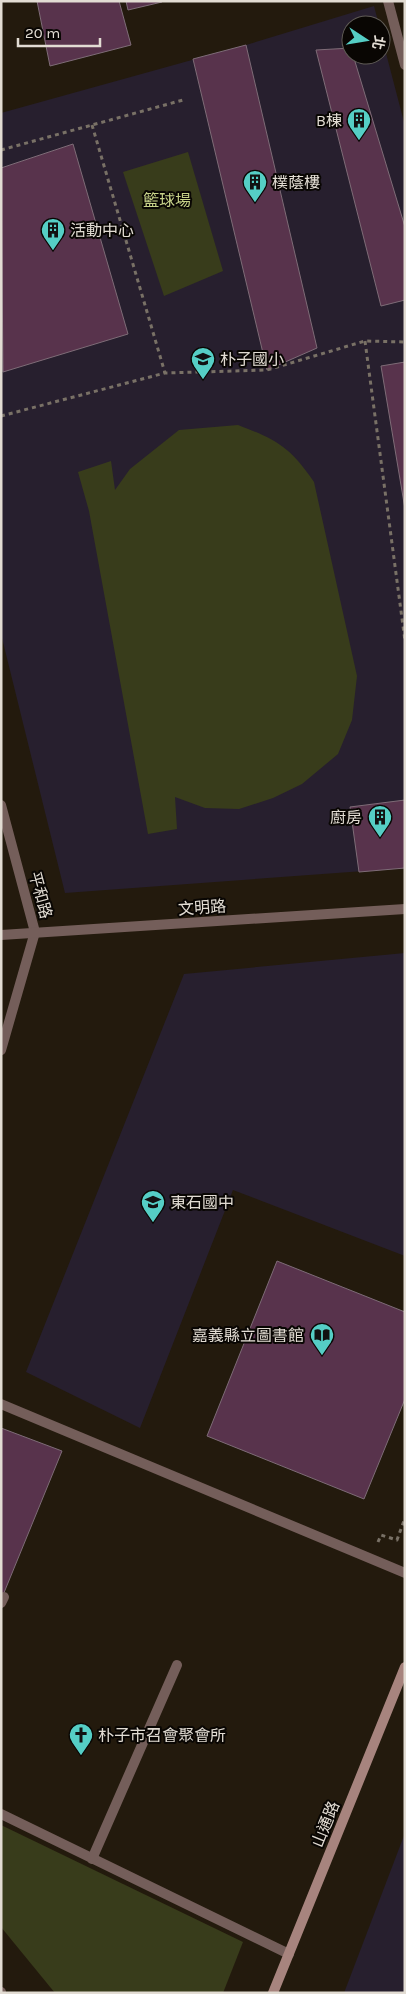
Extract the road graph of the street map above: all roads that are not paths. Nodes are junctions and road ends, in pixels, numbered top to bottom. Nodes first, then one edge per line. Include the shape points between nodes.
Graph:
1 (388, 1) edge
2 (405, 65) edge
3 (1, 805) edge
4 (405, 909) edge
5 (35, 932) junction
6 (1, 935) edge
7 (1, 1050) edge
8 (1, 1404) edge
9 (405, 1573) edge
10 (177, 1665) dead end
11 (405, 1667) edge
12 (1, 1814) edge
13 (92, 1859) junction
14 (289, 1954) junction
15 (274, 1993) edge

1 - 2 street
3 - 5 street, 平和路
4 - 5 street, 文明路
5 - 6 street, 文明路
5 - 7 street, 平和路
8 - 9 street
10 - 13 street
11 - 14 main road, 山通路
12 - 13 street
13 - 14 street
14 - 15 main road, 山通路

